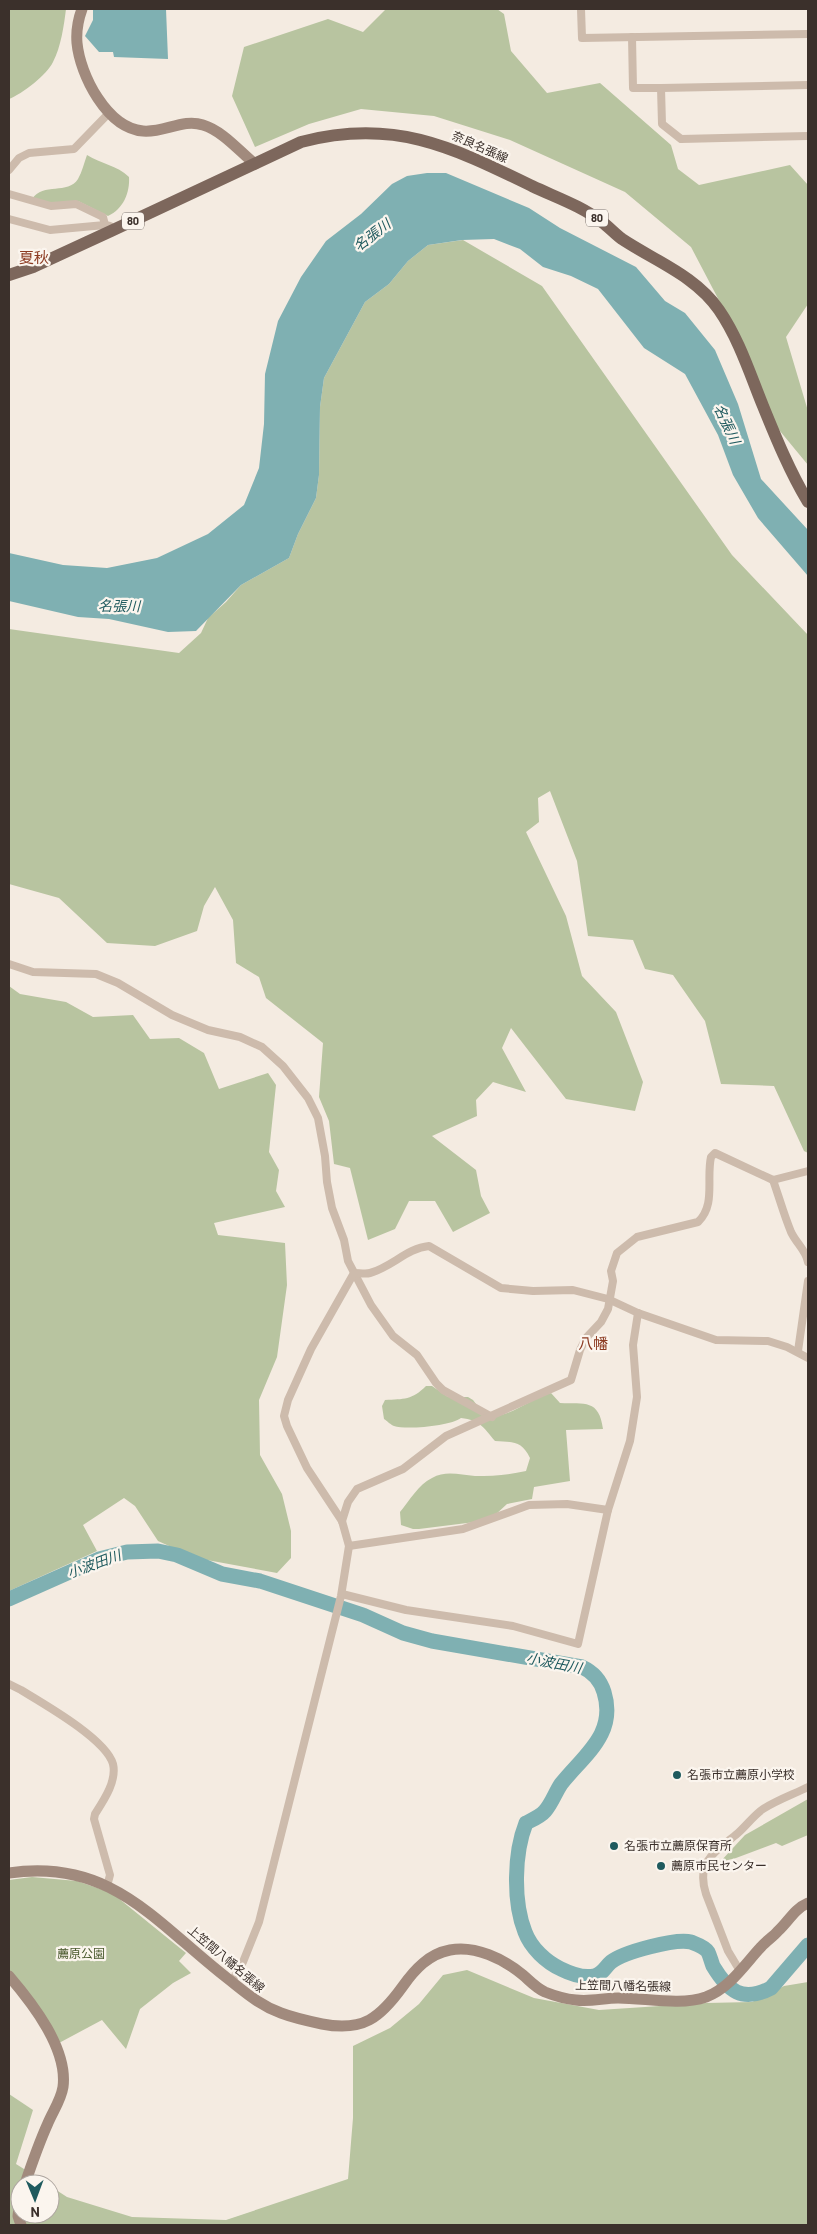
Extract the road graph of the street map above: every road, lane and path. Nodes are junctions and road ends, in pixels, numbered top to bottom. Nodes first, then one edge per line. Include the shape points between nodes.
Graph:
1 (82, 9) edge
2 (581, 9) edge
3 (808, 34) edge
4 (632, 38) junction
5 (808, 85) edge
6 (661, 88) junction
7 (108, 114) junction
8 (808, 136) edge
9 (255, 164) junction
10 (9, 170) edge
11 (9, 194) edge
12 (9, 218) edge
13 (108, 228) junction
14 (9, 275) edge
15 (808, 502) edge
16 (9, 964) edge
17 (808, 1171) edge
18 (773, 1180) junction
19 (808, 1262) edge
20 (354, 1273) junction
21 (808, 1281) edge
22 (608, 1299) junction
23 (638, 1313) junction
24 (798, 1352) junction
25 (808, 1358) edge
26 (492, 1417) junction
27 (608, 1510) junction
28 (342, 1521) junction
29 (349, 1546) junction
30 (342, 1595) junction
31 (9, 1684) edge
32 (808, 1787) edge
33 (9, 1873) edge
34 (108, 1886) junction
35 (808, 1903) edge
36 (738, 1974) junction
37 (9, 1976) edge
38 (232, 1981) junction
39 (28, 2174) edge

1 - 7 main road via 76,35 80,57
2 - 4 street via 582,38
3 - 4 street
4 - 6 street via 633,88
5 - 6 street
6 - 8 street via 662,124 681,139
7 - 9 main road via 122,126 144,132 188,123 203,125 217,132
7 - 10 street via 74,149 29,153 19,158
9 - 13 main road, 奈良名張線 / 80
9 - 15 main road, 奈良名張線 / 80 via 288,147 317,138 374,132 410,136 470,157 595,217 621,238 692,283 719,309
11 - 13 street via 51,206 76,204 103,218
12 - 13 street via 50,230
13 - 14 main road, 奈良名張線 / 80
16 - 20 street via 33,972 96,974 118,982 172,1015 262,1047 283,1066 308,1098 318,1118 332,1208
17 - 18 street
18 - 19 street via 790,1230 807,1255
18 - 22 street via 715,1154 711,1157 705,1215 698,1222 637,1237 625,1244 613,1262 613,1281
20 - 22 street via 369,1274 429,1246 501,1288 573,1290
20 - 26 street via 393,1336 417,1355 436,1384
20 - 28 street via 311,1349 284,1416 307,1468
21 - 24 street
22 - 23 street
22 - 26 street via 608,1309 586,1338 570,1380
23 - 24 street via 716,1340 768,1341
23 - 27 street via 633,1346 637,1398 630,1441
24 - 25 street
26 - 28 street via 446,1436 403,1469 357,1489 348,1502
27 - 29 street via 567,1504 529,1505 464,1529
27 - 30 street via 578,1644 513,1626 406,1610
28 - 29 street
29 - 30 street
30 - 38 street via 259,1922
31 - 34 street via 94,1738 110,1757 112,1780 94,1819 110,1876
32 - 36 street via 763,1809 717,1849 703,1869 706,1894
33 - 34 main road, 上笠間八幡名張線 via 55,1872
34 - 38 main road, 上笠間八幡名張線 via 132,1899
35 - 36 main road, 上笠間八幡名張線 via 792,1913
36 - 38 main road, 上笠間八幡名張線 via 706,1997 683,2001 575,2000 543,1991 490,1956 459,1949 440,1953 425,1962 408,1978 392,2001 371,2020 356,2026 283,2014 258,2003
37 - 39 main road via 48,2032 63,2068 60,2096

